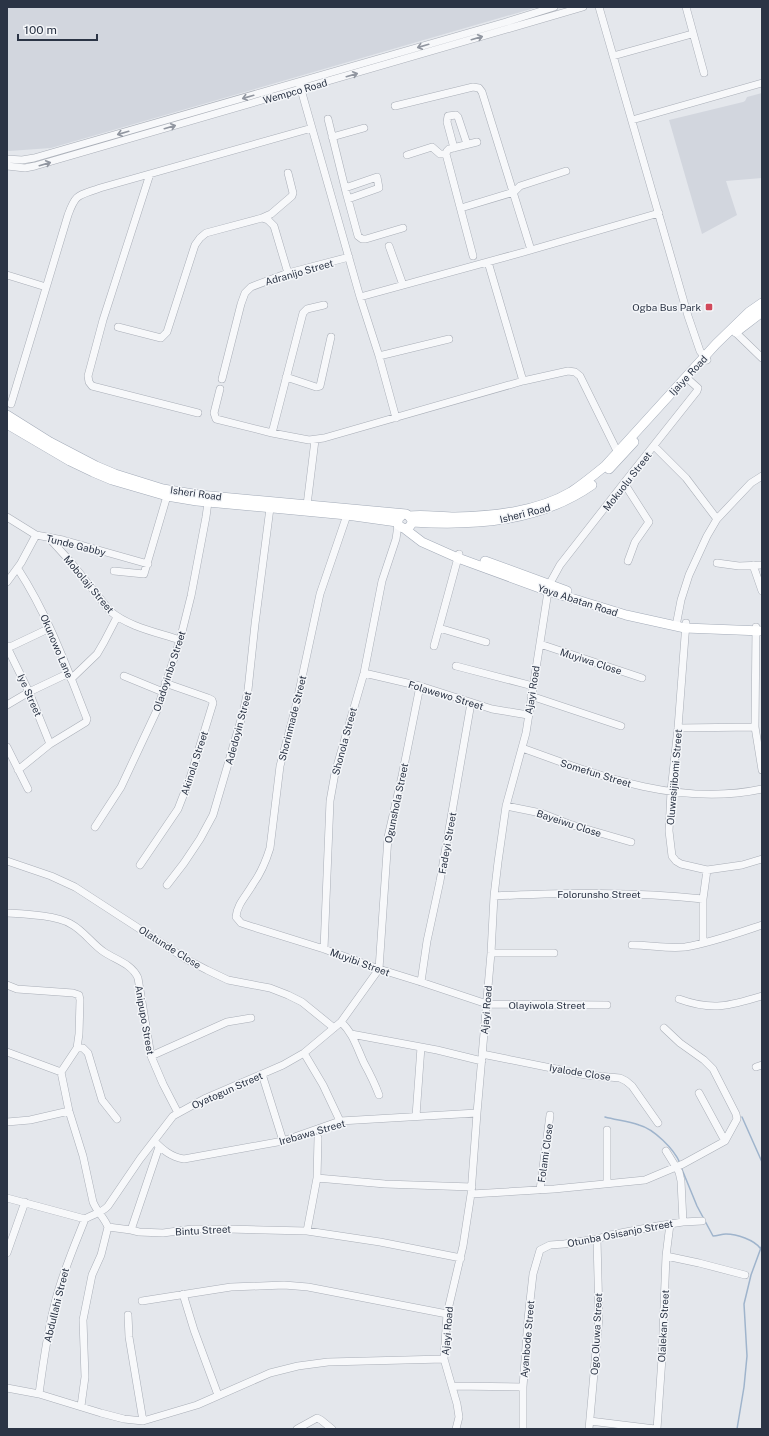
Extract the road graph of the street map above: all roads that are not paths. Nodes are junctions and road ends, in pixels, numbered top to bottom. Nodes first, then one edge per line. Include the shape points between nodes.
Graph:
1 (554, 7) edge
2 (583, 7) edge
3 (599, 7) edge
4 (686, 7) edge
5 (692, 34) junction
6 (613, 56) junction
7 (704, 73) dead end
8 (762, 83) edge
9 (300, 86) junction
10 (395, 106) dead end
11 (328, 119) dead end
12 (632, 120) junction
13 (312, 128) junction
14 (364, 128) dead end
15 (332, 137) junction
16 (477, 142) dead end
17 (467, 144) junction
18 (454, 148) junction
19 (446, 154) junction
20 (407, 155) dead end
21 (7, 159) edge
22 (7, 166) edge
23 (566, 171) dead end
24 (288, 173) dead end
25 (150, 174) junction
26 (514, 192) junction
27 (346, 193) junction
28 (332, 196) junction
29 (461, 208) junction
30 (659, 212) junction
31 (262, 218) junction
32 (403, 228) dead end
33 (389, 246) dead end
34 (531, 250) junction
35 (473, 256) dead end
36 (349, 257) junction
37 (488, 262) junction
38 (288, 273) junction
39 (7, 275) edge
40 (403, 285) junction
41 (46, 287) junction
42 (360, 297) junction
43 (762, 303) edge
44 (324, 305) dead end
45 (762, 312) edge
46 (118, 326) dead end
47 (733, 330) junction
48 (331, 337) dead end
49 (449, 339) dead end
50 (379, 356) junction
51 (762, 358) edge
52 (706, 359) junction
53 (286, 377) junction
54 (222, 379) dead end
55 (689, 380) junction
56 (523, 381) junction
57 (220, 389) dead end
58 (10, 404) dead end
59 (198, 413) dead end
60 (7, 416) edge
61 (396, 418) junction
62 (8, 427) edge
63 (272, 433) junction
64 (315, 440) junction
65 (654, 446) junction
66 (619, 454) junction
67 (94, 469) junction
68 (762, 476) edge
69 (624, 482) junction
70 (167, 496) junction
71 (208, 502) junction
72 (307, 505) junction
73 (270, 508) junction
74 (347, 515) junction
75 (7, 517) edge
76 (717, 518) junction
77 (405, 523) junction
78 (36, 535) junction
79 (49, 538) junction
80 (459, 556) junction
81 (628, 561) dead end
82 (717, 563) dead end
83 (148, 564) junction
84 (753, 565) junction
85 (762, 565) edge
86 (18, 569) junction
87 (114, 571) dead end
88 (7, 582) edge
89 (549, 588) junction
90 (762, 591) edge
91 (117, 617) junction
92 (681, 624) junction
93 (50, 628) junction
94 (439, 628) junction
95 (759, 629) edge
96 (180, 640) junction
97 (486, 642) dead end
98 (540, 644) junction
99 (7, 646) edge
100 (434, 646) dead end
101 (456, 666) dead end
102 (364, 673) junction
103 (70, 676) junction
104 (124, 676) dead end
105 (642, 678) dead end
106 (165, 683) junction
107 (420, 686) junction
108 (533, 686) junction
109 (759, 687) edge
110 (29, 692) junction
111 (163, 692) junction
112 (531, 696) junction
113 (471, 703) junction
114 (7, 705) edge
115 (528, 715) junction
116 (621, 726) dead end
117 (755, 727) junction
118 (678, 728) junction
119 (50, 744) junction
120 (7, 747) edge
121 (522, 748) junction
122 (761, 756) edge
123 (18, 770) junction
124 (762, 770) edge
125 (28, 789) dead end
126 (762, 789) edge
127 (671, 791) junction
128 (506, 806) junction
129 (95, 827) dead end
130 (631, 842) dead end
131 (762, 859) edge
132 (7, 861) edge
133 (140, 864) dead end
134 (707, 870) junction
135 (167, 885) dead end
136 (494, 896) junction
137 (703, 899) junction
138 (7, 913) edge
139 (236, 917) joint
140 (762, 925) edge
141 (703, 942) junction
142 (632, 945) dead end
143 (324, 949) junction
144 (491, 953) junction
145 (554, 953) dead end
146 (379, 970) junction
147 (421, 982) junction
148 (7, 986) edge
149 (762, 996) edge
150 (678, 999) dead end
151 (487, 1004) junction
152 (607, 1005) dead end
153 (251, 1018) dead end
154 (341, 1022) junction
155 (334, 1028) junction
156 (664, 1028) dead end
157 (351, 1034) junction
158 (421, 1047) junction
159 (77, 1048) junction
160 (7, 1052) edge
161 (304, 1053) junction
162 (151, 1056) junction
163 (482, 1058) junction
164 (61, 1072) junction
165 (262, 1074) junction
166 (699, 1093) dead end
167 (379, 1095) dead end
168 (69, 1111) junction
169 (178, 1113) junction
170 (477, 1113) junction
171 (550, 1115) dead end
172 (416, 1116) junction
173 (117, 1119) dead end
174 (7, 1122) edge
175 (340, 1122) junction
176 (658, 1123) dead end
177 (607, 1130) dead end
178 (318, 1138) dead end
179 (154, 1141) junction
180 (283, 1141) junction
181 (725, 1141) junction
182 (160, 1147) junction
183 (666, 1151) dead end
184 (679, 1165) junction
185 (316, 1178) junction
186 (607, 1183) junction
187 (540, 1190) junction
188 (472, 1191) junction
189 (7, 1198) edge
190 (25, 1202) junction
191 (100, 1213) junction
192 (85, 1219) junction
193 (702, 1221) dead end
194 (683, 1222) junction
195 (670, 1224) junction
196 (108, 1227) junction
197 (131, 1230) junction
198 (307, 1231) junction
199 (597, 1239) junction
200 (540, 1250) joint
201 (7, 1253) edge
202 (666, 1256) junction
203 (461, 1258) junction
204 (745, 1275) dead end
205 (183, 1294) junction
206 (142, 1300) dead end
207 (447, 1314) junction
208 (128, 1315) dead end
209 (444, 1360) junction
210 (452, 1386) junction
211 (523, 1387) junction
212 (7, 1388) edge
213 (39, 1394) junction
214 (218, 1395) junction
215 (82, 1406) junction
216 (143, 1421) junction
217 (590, 1421) junction
218 (297, 1429) edge
219 (332, 1429) edge
220 (456, 1429) edge
221 (523, 1429) edge
222 (589, 1429) edge
223 (656, 1429) edge

1 -> 9 street, Wempco Road
9 -> 2 street, Wempco Road
3 - 6 street
4 - 5 street
5 - 6 street
5 - 7 street
6 - 12 street
8 - 12 street
9 - 13 street
9 -> 21 street, Wempco Road via 34,158
22 -> 9 street, Wempco Road via 35,166
10 - 26 street via 473,87 479,88
11 - 15 street
12 - 30 street
13 - 25 street
13 - 28 street
14 - 15 street
15 - 27 street
16 - 17 street
17 - 18 street
17 - 18 street via 458,117 448,116 447,122
18 - 19 street via 446,151
19 - 20 street via 440,154 432,147
19 - 29 street
23 - 26 street via 520,186
24 - 31 street via 292,196 271,214
25 - 41 street via 100,188 76,198 72,203
25 - 59 street via 104,320 88,376 89,382 92,386
26 - 29 street
26 - 34 street
27 - 28 street
27 - 32 street via 358,236 362,239
28 - 36 street
29 - 35 street
30 - 34 street
30 - 52 street via 688,316 700,351
31 - 38 street via 274,226
31 - 46 street via 200,238 195,245 167,332 161,338
33 - 40 street
34 - 37 street
36 - 38 street, Adranijo Street
36 - 42 street
37 - 40 street
37 - 56 street
38 - 54 street, Adranijo Street via 251,287 245,293
39 - 41 street
40 - 42 street
41 - 58 street
42 - 50 street
43 - 47 main road, Ijaiye Road via 749,312
44 - 53 street via 307,309 303,313
45 - 47 main road, Ijaiye Road
47 - 51 street
47 - 52 main road, Ijaiye Road
48 - 53 street via 320,386
49 - 50 street
50 - 61 street
52 - 55 main road, Ijaiye Road
52 - 66 main road, Ijaiye Road
53 - 63 street
55 - 65 street, Mokuolu Street via 698,391
55 - 66 main road, Ijaiye Road
56 - 61 street
56 - 66 street via 568,371 575,372 580,376
57 - 63 street via 214,413 216,419
60 - 67 main road, Isheri Road
61 - 64 street
62 - 67 main road, Isheri Road via 64,458
63 - 64 street
64 - 72 street
65 - 69 street, Mokuolu Street
65 - 76 street via 686,478
66 - 77 main road, Isheri Road via 592,485 578,495 544,510 475,523
67 - 70 main road, Isheri Road via 112,480
67 - 72 main road, Isheri Road via 199,495
68 - 76 street, Oluwasijibomi Street via 751,482
69 - 81 street via 649,522 635,542
69 - 89 street, Mokuolu Street via 560,565
70 - 71 main road, Isheri Road
70 - 83 street
71 - 73 main road, Isheri Road
71 - 96 street, Oladoyinbo Street via 191,596
72 - 77 main road, Isheri Road
73 - 74 main road, Isheri Road
73 - 135 street, Adedoyin Street via 248,690 243,712 213,815 184,864
74 - 77 main road, Isheri Road
74 - 139 street, Shorinmade Street via 314,618 295,710 280,766 267,860 243,899
75 - 78 street, Tunde Gabby
76 - 92 street, Oluwasijibomi Street via 689,575 682,600
77 - 80 main road, Yaya Abatan Road via 424,537
77 - 102 street, Shonola Street via 396,539 382,581
78 - 79 street, Tunde Gabby
78 - 86 street
79 - 83 street, Tunde Gabby
79 - 91 street, Mobolaji Street
80 - 89 main road, Yaya Abatan Road via 501,566
80 - 94 street
82 - 84 street
83 - 87 street via 142,574
84 - 85 street
84 - 90 street
86 - 88 street
86 - 93 street, Okunowo Lane
89 - 92 main road, Yaya Abatan Road
89 - 98 street, Ajayi Road
91 - 96 street, Mobolaji Street
91 - 103 street via 96,654
92 - 95 main road, Yaya Abatan Road
92 - 118 street, Oluwasijibomi Street
93 - 99 street
93 - 103 street, Okunowo Lane
94 - 97 street
94 - 100 street
95 - 109 street
96 - 106 street, Oladoyinbo Street
98 - 105 street, Muyiwa Close
98 - 108 street, Ajayi Road
99 - 110 street, Iye Street
101 - 108 street
102 - 107 street, Folawewo Street
102 - 143 street, Shonola Street via 335,773 330,801
103 - 110 street
103 - 119 street, Okunowo Lane via 87,719
104 - 111 street
106 - 111 street, Oladoyinbo Street
106 - 133 street, Akinola Street via 208,698 213,703 178,809
107 - 113 street, Folawewo Street
107 - 146 street, Ogunshola Street via 388,838
108 - 112 street, Ajayi Road
109 - 117 street
110 - 114 street
110 - 119 street, Iye Street
111 - 129 street, Oladoyinbo Street via 158,710 132,767
112 - 115 street, Ajayi Road
112 - 116 street
113 - 115 street, Folawewo Street
113 - 147 street, Fadeyi Street
115 - 121 street, Ajayi Road
117 - 118 street
117 - 122 street
118 - 127 street, Oluwasijibomi Street
119 - 123 street
120 - 123 street
121 - 127 street, Somefun Street via 625,783
121 - 128 street, Ajayi Road
122 - 124 street
123 - 125 street
126 - 127 street, Somefun Street via 722,795
127 - 134 street, Oluwasijibomi Street via 669,831 672,856 681,864
128 - 130 street, Bayeiwu Close via 541,813
128 - 136 street, Ajayi Road
131 - 134 street, Oluwasijibomi Street
132 - 155 street, Olatunde Close via 75,887 207,970 228,980 270,988 288,995 306,1005
134 - 137 street
136 - 137 street, Folorunsho Street via 624,893 665,894
136 - 144 street, Ajayi Road
137 - 141 street
138 - 162 street, Anipupo Street via 34,915 70,923 105,952 135,971
139 - 143 street, Muyibi Street via 250,926
140 - 141 street
141 - 142 street via 673,947
143 - 146 street, Muyibi Street
144 - 145 street
144 - 151 street, Ajayi Road
146 - 147 street, Muyibi Street
146 - 154 street, Oyatogun Street
147 - 151 street, Muyibi Street
148 - 159 street via 79,995
149 - 150 street via 730,1006 716,1007
151 - 152 street, Olayiwola Street
151 - 163 street, Ajayi Road
153 - 162 street via 227,1022
154 - 155 street, Oyatogun Street
154 - 157 street
155 - 161 street, Oyatogun Street
156 - 181 street via 713,1069 737,1119
157 - 158 street, Iyalode Close
157 - 167 street
158 - 163 street, Iyalode Close
158 - 172 street
159 - 164 street
159 - 173 street via 83,1048 88,1053 102,1100
160 - 164 street
161 - 165 street, Oyatogun Street
161 - 175 street via 323,1085
162 - 169 street, Anipupo Street
163 - 170 street, Ajayi Road
163 - 176 street, Iyalode Close via 620,1078 632,1086
164 - 168 street
165 - 169 street, Oyatogun Street
165 - 180 street
166 - 181 street
168 - 174 street via 30,1120
168 - 191 street via 83,1156 93,1202
169 - 179 street, Oyatogun Street
170 - 172 street, Irebawa Street
170 - 188 street, Ajayi Road
171 - 187 street, Folami Close
172 - 175 street, Irebawa Street
175 - 180 street, Irebawa Street
177 - 186 street
178 - 185 street
179 - 182 street, Irebawa Street
179 - 191 street, Oyatogun Street via 108,1206
180 - 182 street, Irebawa Street via 184,1159 176,1158
181 - 184 street
182 - 197 street
183 - 184 street
184 - 186 street via 645,1180
184 - 194 street
185 - 188 street
185 - 198 street
186 - 187 street
187 - 188 street
188 - 203 street, Ajayi Road
189 - 190 street
190 - 192 street
190 - 201 street
191 - 192 street, Oyatogun Street
191 - 196 street
192 - 213 street, Abdullahi Street via 67,1262 55,1304
193 - 194 street, Otunba Osisanjo Street
194 - 195 street, Otunba Osisanjo Street
195 - 199 street, Otunba Osisanjo Street
195 - 202 street, Olalekan Street
196 - 197 street, Bintu Street
196 - 215 street via 101,1255 92,1275 83,1320 85,1377
197 - 198 street, Bintu Street via 163,1233 192,1229
198 - 203 street, Bintu Street
199 - 200 street, Otunba Osisanjo Street via 550,1245
199 - 217 street, Ogo Oluwa Street via 599,1317
200 - 211 street, Ayanbode Street via 532,1274
202 - 204 street
202 - 223 street, Olalekan Street
203 - 207 street, Ajayi Road
205 - 206 street
205 - 207 street via 231,1287 284,1284
205 - 214 street
207 - 209 street, Ajayi Road
208 - 216 street
209 - 210 street, Ajayi Road
209 - 214 street via 328,1362 298,1366 270,1373
210 - 211 street
210 - 220 street, Ajayi Road via 459,1417
211 - 221 street, Ayanbode Street
212 - 213 street
213 - 215 street
214 - 216 street
215 - 216 street via 124,1419
217 - 222 street, Ogo Oluwa Street
217 - 223 street
218 - 219 street via 317,1418

